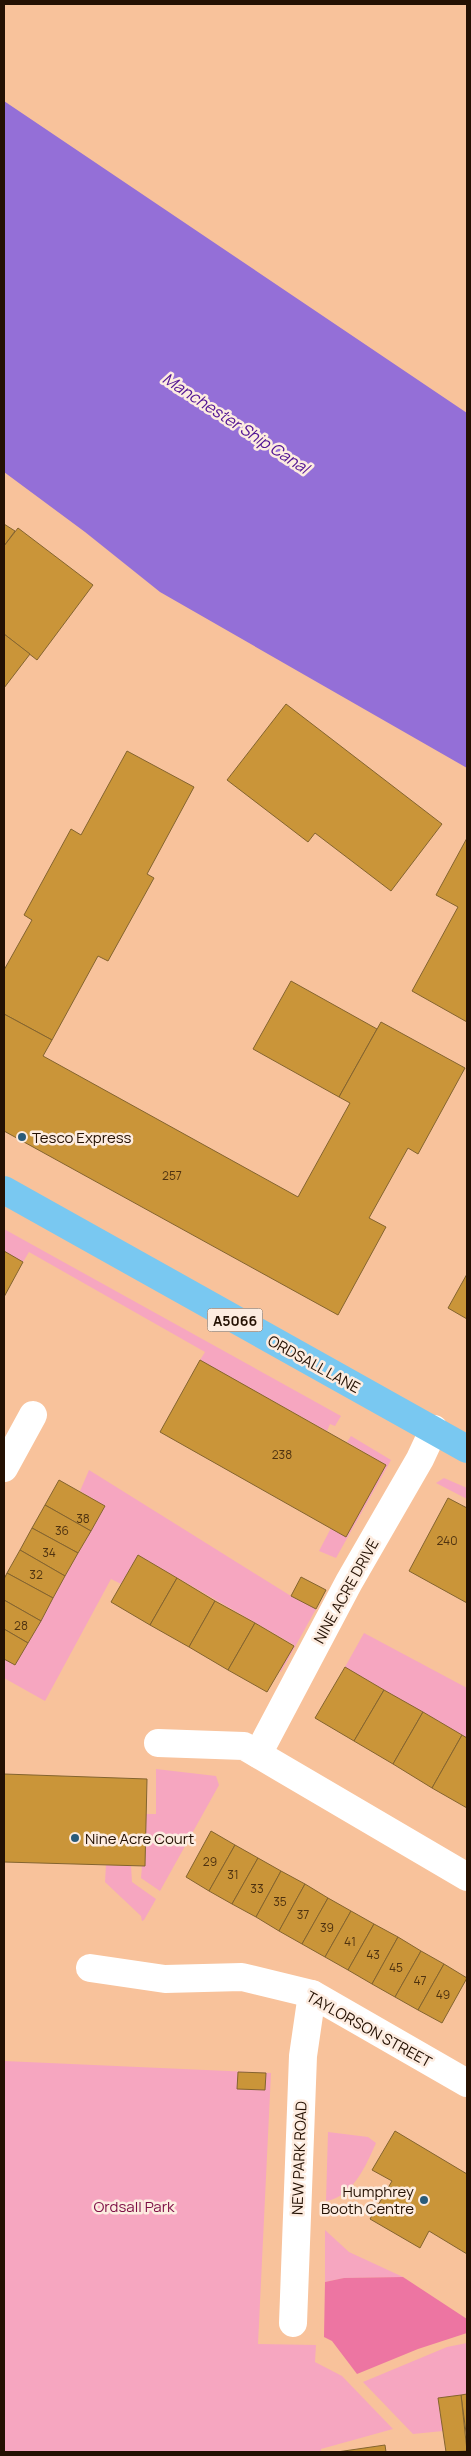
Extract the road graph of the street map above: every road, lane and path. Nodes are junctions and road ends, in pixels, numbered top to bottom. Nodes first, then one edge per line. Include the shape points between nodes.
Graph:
1 (4, 1190) edge
2 (33, 1415) dead end
3 (434, 1430) junction
4 (11, 1439) edge
5 (467, 1449) edge
6 (4, 1468) edge
7 (158, 1743) dead end
8 (258, 1754) junction
9 (467, 1877) edge
10 (90, 1968) dead end
11 (312, 1994) junction
12 (467, 2082) edge
13 (293, 2323) dead end

1 - 3 main road, ORDSALL LANE / A5066
2 - 4 street
3 - 5 main road, ORDSALL LANE / A5066
3 - 8 street, NINE ACRE DRIVE
4 - 6 street
7 - 8 street via 244,1746
8 - 9 street
10 - 11 street, TAYLORSON STREET via 165,1979 242,1977
11 - 12 street, TAYLORSON STREET
11 - 13 street, NEW PARK ROAD via 303,2056

